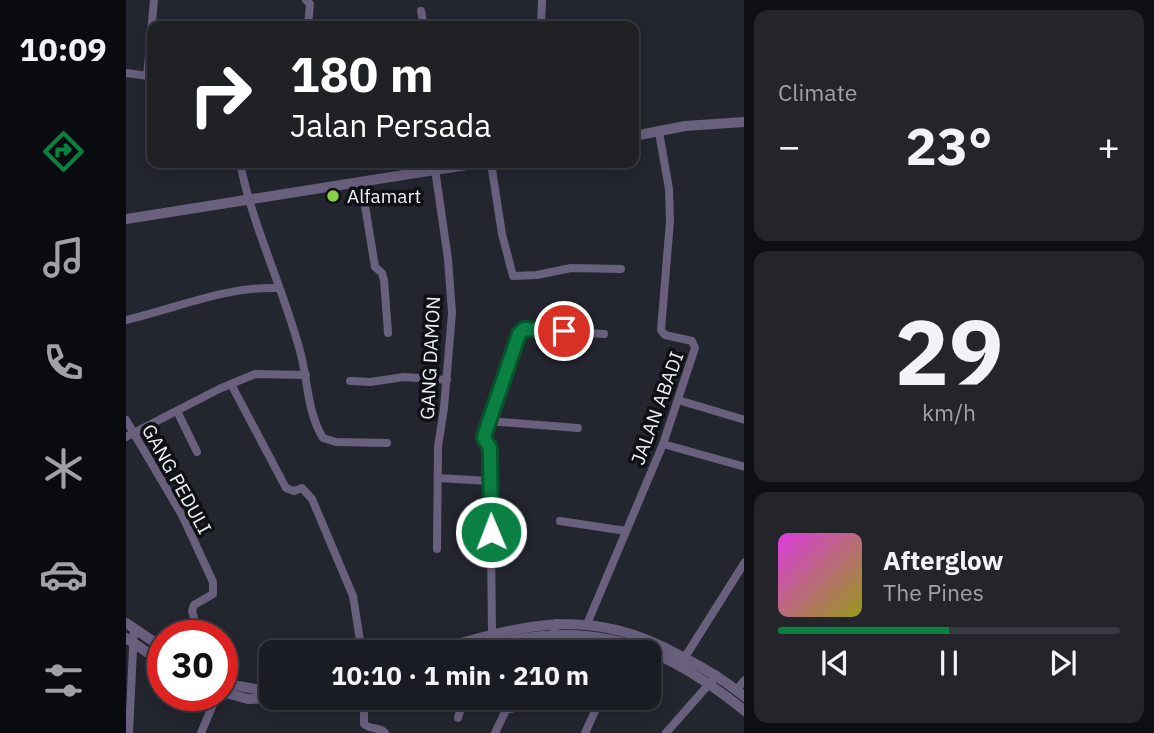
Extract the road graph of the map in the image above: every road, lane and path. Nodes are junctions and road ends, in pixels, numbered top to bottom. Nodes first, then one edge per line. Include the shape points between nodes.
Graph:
1 (154, 0) edge
2 (306, 0) edge
3 (539, 1) edge
4 (421, 11) dead end
5 (153, 21) edge
6 (308, 21) edge
7 (423, 21) edge
8 (541, 21) edge
9 (126, 73) edge
10 (147, 76) edge
11 (744, 122) edge
12 (659, 132) junction
13 (639, 135) edge
14 (241, 168) edge
15 (433, 168) edge
16 (439, 168) edge
17 (492, 168) edge
18 (361, 181) junction
19 (248, 199) junction
20 (126, 219) edge
21 (621, 269) dead end
22 (279, 288) junction
23 (126, 320) edge
24 (388, 333) dead end
25 (604, 334) dead end
26 (306, 375) junction
27 (447, 380) junction
28 (351, 382) dead end
29 (231, 384) junction
30 (678, 400) junction
31 (177, 411) junction
32 (126, 419) edge
33 (744, 420) edge
34 (488, 421) junction
35 (578, 428) dead end
36 (135, 432) junction
37 (126, 437) edge
38 (387, 443) dead end
39 (663, 444) junction
40 (197, 453) dead end
41 (744, 467) edge
42 (438, 478) junction
43 (490, 481) junction
44 (560, 521) dead end
45 (626, 531) junction
46 (437, 549) dead end
47 (744, 562) edge
48 (193, 620) edge
49 (587, 624) junction
50 (130, 626) edge
51 (556, 628) junction
52 (492, 634) junction
53 (147, 637) edge
54 (360, 640) edge
55 (471, 640) edge
56 (512, 640) edge
57 (552, 640) edge
58 (614, 640) edge
59 (130, 641) edge
60 (147, 652) edge
61 (661, 656) edge
62 (685, 657) junction
63 (713, 679) junction
64 (744, 680) edge
65 (238, 686) edge
66 (259, 689) edge
67 (740, 693) edge
68 (238, 696) edge
69 (259, 699) edge
70 (128, 709) edge
71 (364, 710) edge
72 (460, 710) edge
73 (506, 710) edge
74 (595, 710) edge
75 (744, 710) edge
76 (210, 711) edge
77 (458, 718) dead end
78 (129, 733) edge
79 (201, 733) edge
80 (385, 733) edge
81 (495, 733) edge
82 (584, 733) edge
83 (666, 733) edge

1 - 5 street
2 - 6 street via 310,4
3 - 8 street
4 - 7 street
9 - 10 street
11 - 12 street
12 - 13 street
12 - 30 street, JALAN ABADI via 670,221 661,330 695,345
14 - 19 street
15 - 18 street
16 - 27 street, GANG DAMON via 452,313
17 - 21 street via 513,276 571,268
18 - 19 street
18 - 24 street via 375,267 384,280
19 - 20 street
19 - 22 street
22 - 23 street via 212,295
22 - 26 street
25 - 34 street via 524,329
26 - 29 street via 255,374
26 - 38 street via 313,418 323,438
27 - 28 street via 404,377
27 - 42 street, GANG DAMON
29 - 31 street
29 - 54 street via 286,488 302,488 312,499 353,596
30 - 33 street
30 - 39 street, JALAN ABADI
31 - 36 street
31 - 40 street
32 - 36 street, GANG PEDULI
34 - 35 street
34 - 43 street via 484,438 490,448
36 - 37 street
36 - 48 street, GANG PEDULI via 210,572 214,591 194,605
39 - 41 street
39 - 45 street, JALAN ABADI
42 - 43 street
42 - 46 street, GANG DAMON
43 - 52 street
44 - 45 street
45 - 49 street, JALAN ABADI
47 - 62 street
49 - 51 street
49 - 62 street via 620,629
50 - 53 street
50 - 59 street
51 - 52 street
51 - 56 street
51 - 57 street
51 - 58 street
52 - 55 street
59 - 60 street
59 - 70 street
61 - 63 street
62 - 63 street
63 - 67 street
63 - 75 street
63 - 83 street
64 - 67 street
65 - 66 street
68 - 69 street
70 - 78 street
71 - 80 street via 364,724
72 - 77 street
73 - 81 street
74 - 82 street
76 - 79 street

